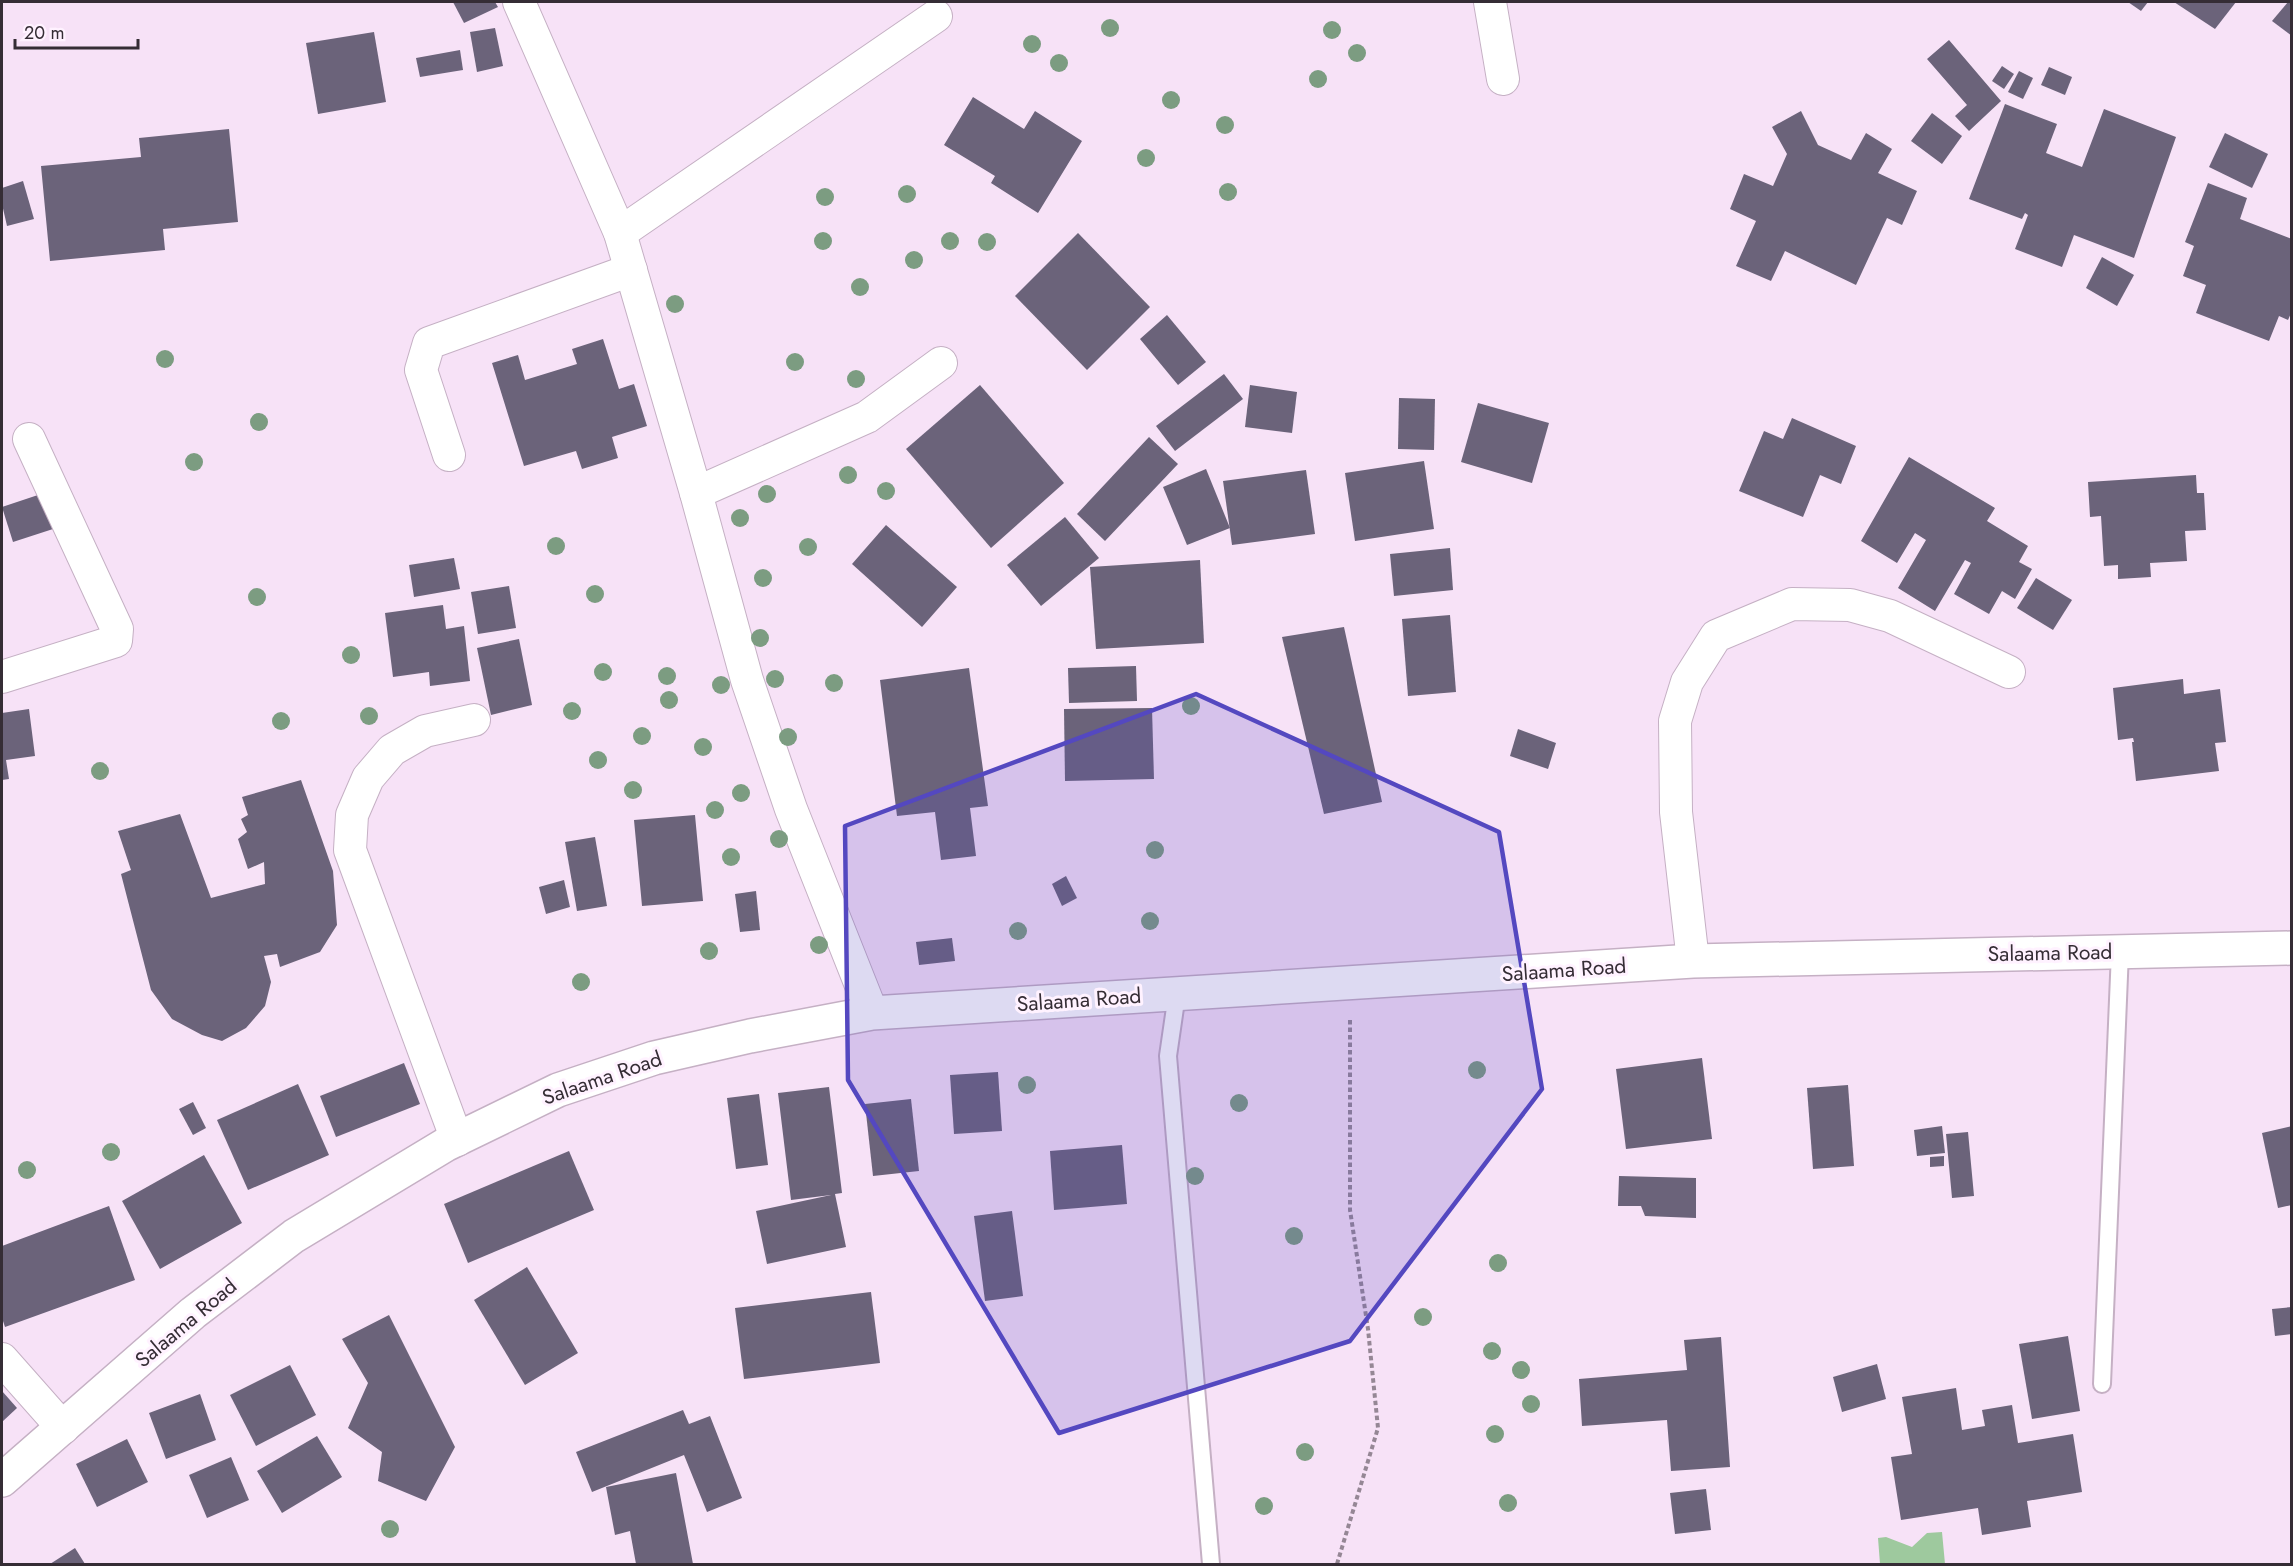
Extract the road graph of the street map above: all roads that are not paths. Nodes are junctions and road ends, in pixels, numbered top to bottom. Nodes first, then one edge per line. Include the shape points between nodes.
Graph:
1 (519, 2) edge
2 (1490, 2) edge
3 (936, 16) dead end
4 (1503, 79) dead end
5 (620, 233) junction
6 (631, 270) junction
7 (941, 363) dead end
8 (30, 439) dead end
9 (449, 455) dead end
10 (696, 493) junction
11 (2009, 672) dead end
12 (2, 677) edge
13 (474, 720) dead end
14 (2292, 948) edge
15 (2120, 952) junction
16 (1693, 961) junction
17 (1177, 994) junction
18 (872, 1013) junction
19 (457, 1140) junction
20 (2, 1359) edge
21 (2102, 1384) dead end
22 (63, 1428) junction
23 (2, 1480) edge
24 (1210, 1564) edge

1 - 5 street
2 - 4 street
3 - 5 street
5 - 6 street
6 - 9 street via 429,343 421,370
6 - 10 street
7 - 10 street via 867,417
8 - 12 street via 117,630 116,641
10 - 18 street via 747,680 791,809
11 - 16 street via 1890,616 1850,605 1792,604 1716,636 1687,682 1675,721 1676,812
13 - 19 street via 425,731 392,750 368,778 352,815 350,850
14 - 15 street, Salaama Road
15 - 16 street, Salaama Road
15 - 21 lane
16 - 17 street, Salaama Road
17 - 18 street, Salaama Road
17 - 24 lane via 1168,1056
18 - 19 street, Salaama Road via 654,1058 558,1090
19 - 22 street, Salaama Road via 294,1236 193,1313
20 - 22 street
22 - 23 street, Salaama Road

